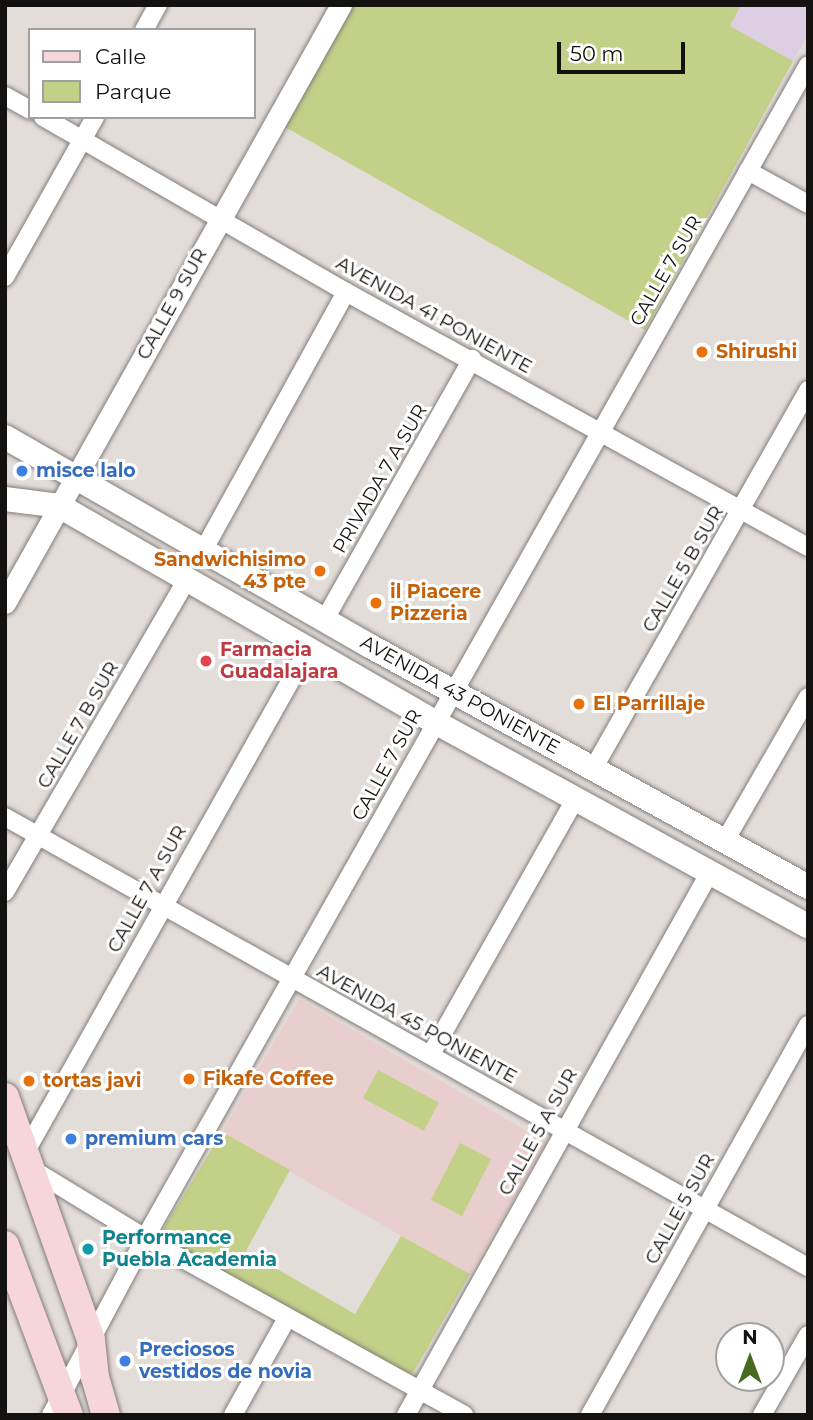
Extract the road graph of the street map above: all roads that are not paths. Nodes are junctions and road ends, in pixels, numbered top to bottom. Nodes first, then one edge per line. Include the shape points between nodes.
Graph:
1 (158, 5) edge
2 (341, 5) edge
3 (145, 28) edge
4 (808, 65) edge
5 (5, 96) edge
6 (28, 109) edge
7 (46, 119) edge
8 (94, 119) edge
9 (82, 140) junction
10 (748, 171) junction
11 (808, 204) edge
12 (220, 218) junction
13 (5, 277) edge
14 (346, 292) junction
15 (472, 359) junction
16 (808, 390) edge
17 (600, 429) junction
18 (5, 437) edge
19 (76, 478) junction
20 (5, 499) edge
21 (59, 507) junction
22 (741, 510) junction
23 (808, 547) edge
24 (203, 551) junction
25 (187, 579) junction
26 (5, 603) edge
27 (325, 619) junction
28 (309, 648) junction
29 (454, 691) junction
30 (808, 696) edge
31 (435, 722) junction
32 (593, 769) junction
33 (576, 798) junction
34 (5, 817) edge
35 (38, 836) junction
36 (726, 839) junction
37 (710, 872) junction
38 (808, 887) edge
39 (5, 892) edge
40 (161, 906) junction
41 (808, 926) edge
42 (292, 978) junction
43 (808, 1025) edge
44 (431, 1054) junction
45 (5, 1097) edge
46 (563, 1131) junction
47 (29, 1160) junction
48 (703, 1210) junction
49 (145, 1238) junction
50 (8, 1260) edge
51 (808, 1267) edge
52 (288, 1318) junction
53 (808, 1335) edge
54 (91, 1340) junction
55 (419, 1391) junction
56 (61, 1410) edge
57 (106, 1415) edge
58 (118, 1415) edge
59 (233, 1415) edge
60 (406, 1415) edge
61 (464, 1415) edge
62 (590, 1415) edge
63 (762, 1415) edge

1 - 3 street
2 - 12 street, CALLE 9 SUR
4 - 10 street, CALLE 7 SUR
5 - 6 street
7 - 9 street, AVENIDA 41 PONIENTE
8 - 9 street
9 - 12 street, AVENIDA 41 PONIENTE
9 - 13 street
10 - 11 street
10 - 17 street, CALLE 7 SUR
12 - 14 street, AVENIDA 41 PONIENTE
12 - 19 street, CALLE 9 SUR
14 - 15 street, AVENIDA 41 PONIENTE
14 - 24 street
15 - 17 street, AVENIDA 41 PONIENTE
15 - 27 street, PRIVADA 7 A SUR
16 - 22 street, CALLE 5 B SUR
17 - 22 street, AVENIDA 41 PONIENTE
17 - 29 street, CALLE 7 SUR
18 - 19 main road, AVENIDA 43 PONIENTE
19 - 21 street, CALLE 9 SUR
19 - 24 main road, AVENIDA 43 PONIENTE
20 - 21 main road, AVENIDA 43 PONIENTE
21 - 25 main road, AVENIDA 43 PONIENTE
21 - 26 street, CALLE 9 SUR
22 - 23 street, AVENIDA 41 PONIENTE
22 - 32 street, CALLE 5 B SUR
24 - 27 main road, AVENIDA 43 PONIENTE
25 - 28 main road, AVENIDA 43 PONIENTE
25 - 35 street, CALLE 7 B SUR
27 - 29 main road, AVENIDA 43 PONIENTE
28 - 31 main road, AVENIDA 43 PONIENTE
28 - 40 street, CALLE 7 A SUR
29 - 31 street, CALLE 7 SUR
29 - 32 main road, AVENIDA 43 PONIENTE
30 - 36 street
31 - 33 main road, AVENIDA 43 PONIENTE
31 - 42 street, CALLE 7 SUR
32 - 36 main road, AVENIDA 43 PONIENTE
33 - 37 main road, AVENIDA 43 PONIENTE
33 - 44 street
34 - 35 street, AVENIDA 45 PONIENTE
35 - 39 street, CALLE 7 B SUR
35 - 40 street, AVENIDA 45 PONIENTE
36 - 38 main road, AVENIDA 43 PONIENTE
37 - 41 main road, AVENIDA 43 PONIENTE
37 - 46 street, CALLE 5 A SUR
40 - 42 street, AVENIDA 45 PONIENTE
40 - 47 street, CALLE 7 A SUR
42 - 44 street, AVENIDA 45 PONIENTE
42 - 49 street, CALLE 7 SUR
43 - 48 street, CALLE 5 SUR
44 - 46 street, AVENIDA 45 PONIENTE
45 - 47 main road
46 - 48 street, AVENIDA 45 PONIENTE
46 - 55 street, CALLE 5 A SUR
47 - 49 street
47 - 54 main road
48 - 51 street, AVENIDA 45 PONIENTE
48 - 62 street, CALLE 5 SUR
49 - 52 street
49 - 54 street, CALLE 7 SUR
50 - 56 main road
52 - 55 street
52 - 59 street
53 - 63 street
54 - 56 street, CALLE 7 SUR
54 - 57 main road
54 - 58 main road
55 - 60 street, CALLE 5 A SUR
55 - 61 street

